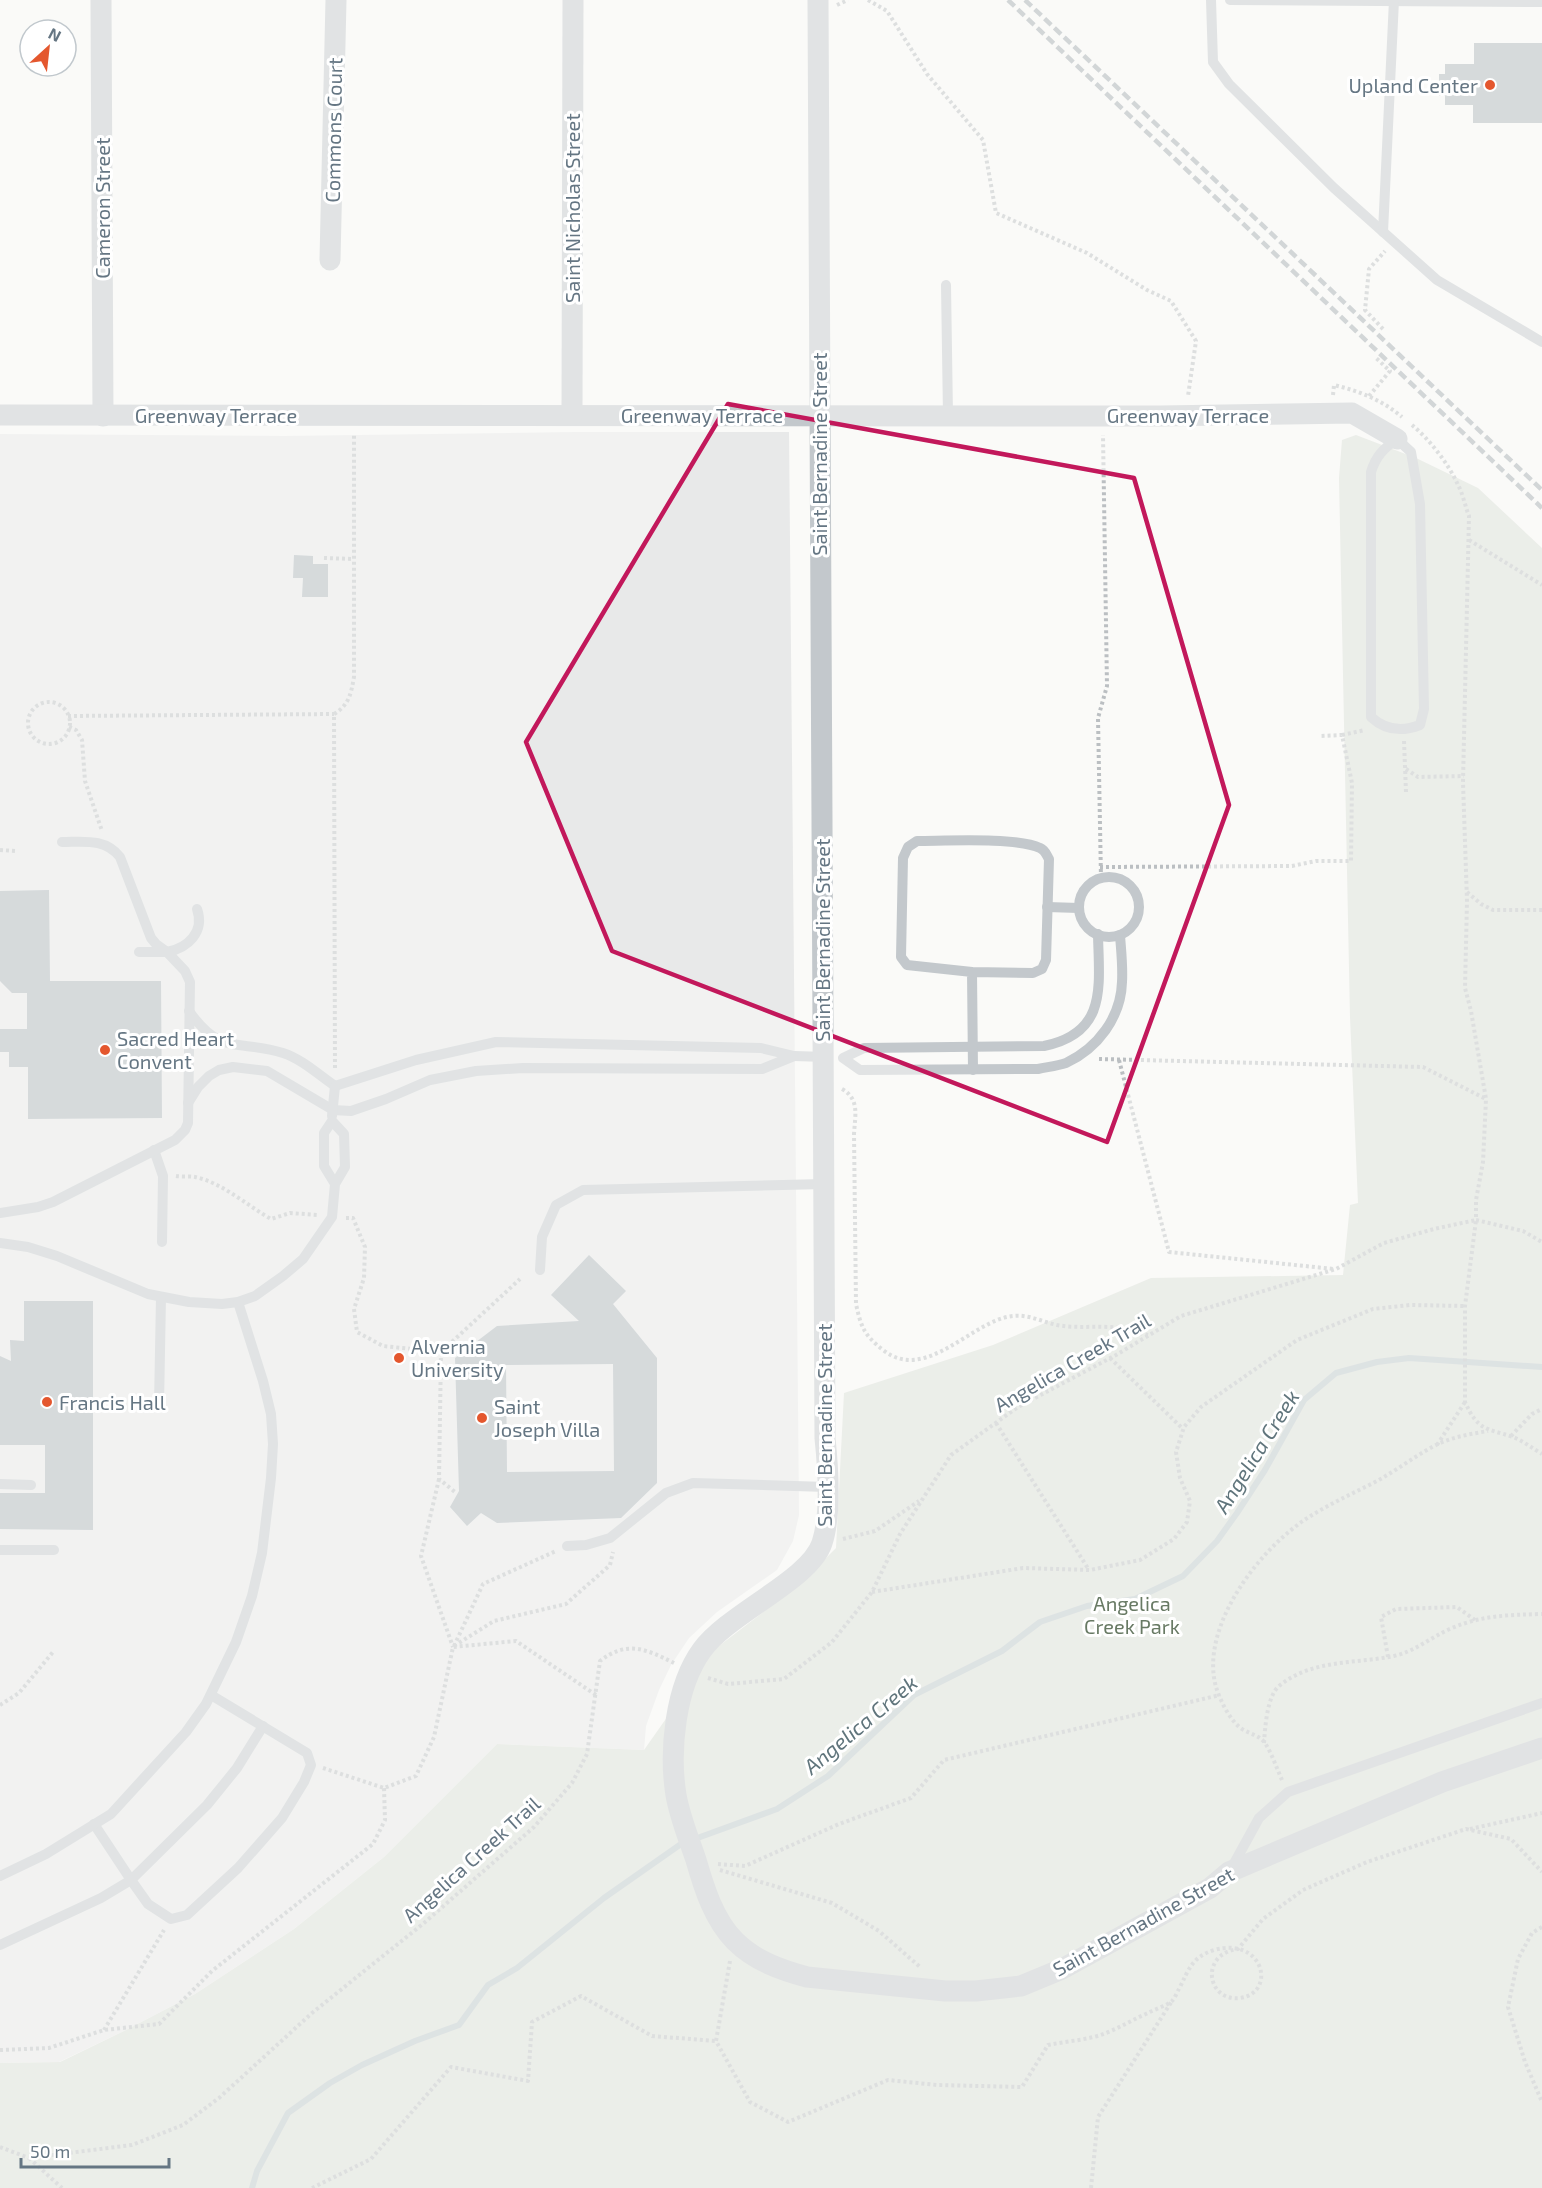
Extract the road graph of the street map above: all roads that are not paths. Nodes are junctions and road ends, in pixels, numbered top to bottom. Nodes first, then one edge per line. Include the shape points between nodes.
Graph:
1 (101, 0) edge
2 (336, 0) edge
3 (573, 0) edge
4 (818, 0) edge
5 (1211, 0) edge
6 (1230, 0) edge
7 (1394, 1) edge
8 (1542, 2) edge
9 (1383, 232) junction
10 (330, 260) dead end
11 (946, 285) dead end
12 (1542, 342) edge
13 (0, 415) edge
14 (572, 415) junction
15 (102, 416) junction
16 (819, 416) junction
17 (948, 416) junction
18 (1397, 440) junction
19 (63, 842) dead end
20 (1047, 907) junction
21 (1079, 908) junction
22 (197, 909) dead end
23 (1098, 934) junction
24 (1120, 935) junction
25 (140, 952) dead end
26 (167, 952) junction
27 (972, 972) junction
28 (189, 1011) junction
29 (1078, 1032) junction
30 (233, 1046) junction
31 (973, 1047) junction
32 (1089, 1048) junction
33 (794, 1056) junction
34 (833, 1057) junction
35 (233, 1067) junction
36 (973, 1070) junction
37 (335, 1086) junction
38 (188, 1103) junction
39 (332, 1115) junction
40 (154, 1150) junction
41 (335, 1184) junction
42 (824, 1184) junction
43 (0, 1213) edge
44 (162, 1242) dead end
45 (0, 1243) edge
46 (540, 1270) dead end
47 (161, 1297) junction
48 (238, 1302) junction
49 (159, 1405) dead end
50 (0, 1484) edge
51 (31, 1485) dead end
52 (827, 1488) junction
53 (567, 1546) road end
54 (0, 1550) edge
55 (54, 1550) dead end
56 (211, 1695) junction
57 (1542, 1703) edge
58 (263, 1726) junction
59 (1542, 1748) edge
60 (94, 1824) junction
61 (1229, 1872) junction
62 (0, 1876) edge
63 (131, 1880) junction
64 (0, 1945) edge

1 - 15 street, Cameron Street
2 - 10 street, Commons Court
3 - 14 street, Saint Nicholas Street
4 - 16 street, Saint Bernadine Street
5 - 9 lane via 1213,62 1229,84
6 - 7 lane
7 - 8 lane
7 - 9 lane
9 - 12 lane via 1437,280
11 - 17 lane
13 - 15 street, Greenway Terrace
14 - 15 street, Greenway Terrace
14 - 16 street, Greenway Terrace
16 - 17 street, Greenway Terrace
16 - 34 street, Saint Bernadine Street
17 - 18 street, Greenway Terrace via 1352,413
18 - 18 lane via 1411,452 1420,504 1424,710 1420,725 1392,729 1380,726 1371,717 1370,705 1371,472 1381,451
19 - 26 lane via 100,842 120,856 151,938
20 - 21 lane
20 - 27 lane via 1046,960 1042,969 1033,973
20 - 27 lane via 1049,859 1039,847 1008,842 917,841 908,847 903,858 901,957 907,965
21 - 23 lane via 1086,926
21 - 24 lane via 1080,898 1092,882 1101,878 1120,879 1128,884 1139,908 1134,924
22 - 26 lane via 198,928 192,941
23 - 24 lane
23 - 29 lane via 1098,1003
24 - 32 lane via 1119,1004 1109,1026
25 - 26 lane
26 - 28 lane via 190,982
27 - 31 lane
28 - 30 lane via 210,1035
28 - 38 lane
29 - 31 lane via 1044,1046
29 - 32 lane
30 - 35 lane
30 - 37 lane via 286,1054
31 - 34 lane via 864,1048
31 - 36 lane
32 - 36 lane via 1063,1064 1038,1069
33 - 34 lane
33 - 37 lane via 761,1048 496,1042 416,1060
33 - 39 lane via 762,1069 476,1071 430,1080 386,1099
34 - 36 lane via 860,1070
34 - 42 street, Saint Bernadine Street via 823,1089
35 - 38 lane via 208,1077
35 - 39 lane via 267,1071 294,1085
37 - 39 lane
38 - 40 lane via 188,1123 181,1136
39 - 41 lane via 324,1133 324,1167
39 - 41 lane via 344,1134 345,1167
40 - 43 lane via 53,1202
40 - 44 lane via 163,1176
41 - 48 lane via 332,1217 303,1259 255,1296
42 - 46 lane via 583,1190 555,1206 542,1237
42 - 52 street, Saint Bernadine Street
45 - 47 lane via 57,1256
47 - 48 lane via 189,1302
47 - 49 lane
48 - 56 lane via 271,1414 271,1478 262,1553 252,1596
50 - 51 lane
52 - 53 lane via 693,1483 666,1493 610,1538
52 - 61 street, Saint Bernadine Street via 822,1544 801,1571 720,1629 701,1651 690,1671 678,1713 673,1762 683,1823 699,1878 723,1926 744,1950 763,1962 807,1977 945,1991 1021,1986 1062,1969 1210,1888
54 - 55 lane
56 - 58 lane
56 - 60 lane via 186,1732 111,1814
57 - 61 lane via 1287,1792 1259,1818
58 - 63 lane via 237,1768 207,1805
58 - 63 lane via 307,1753 311,1765 282,1818 238,1868 187,1916 171,1919 148,1904
59 - 61 street, Saint Bernadine Street via 1442,1782
60 - 62 lane via 46,1854
60 - 63 lane
63 - 64 lane

